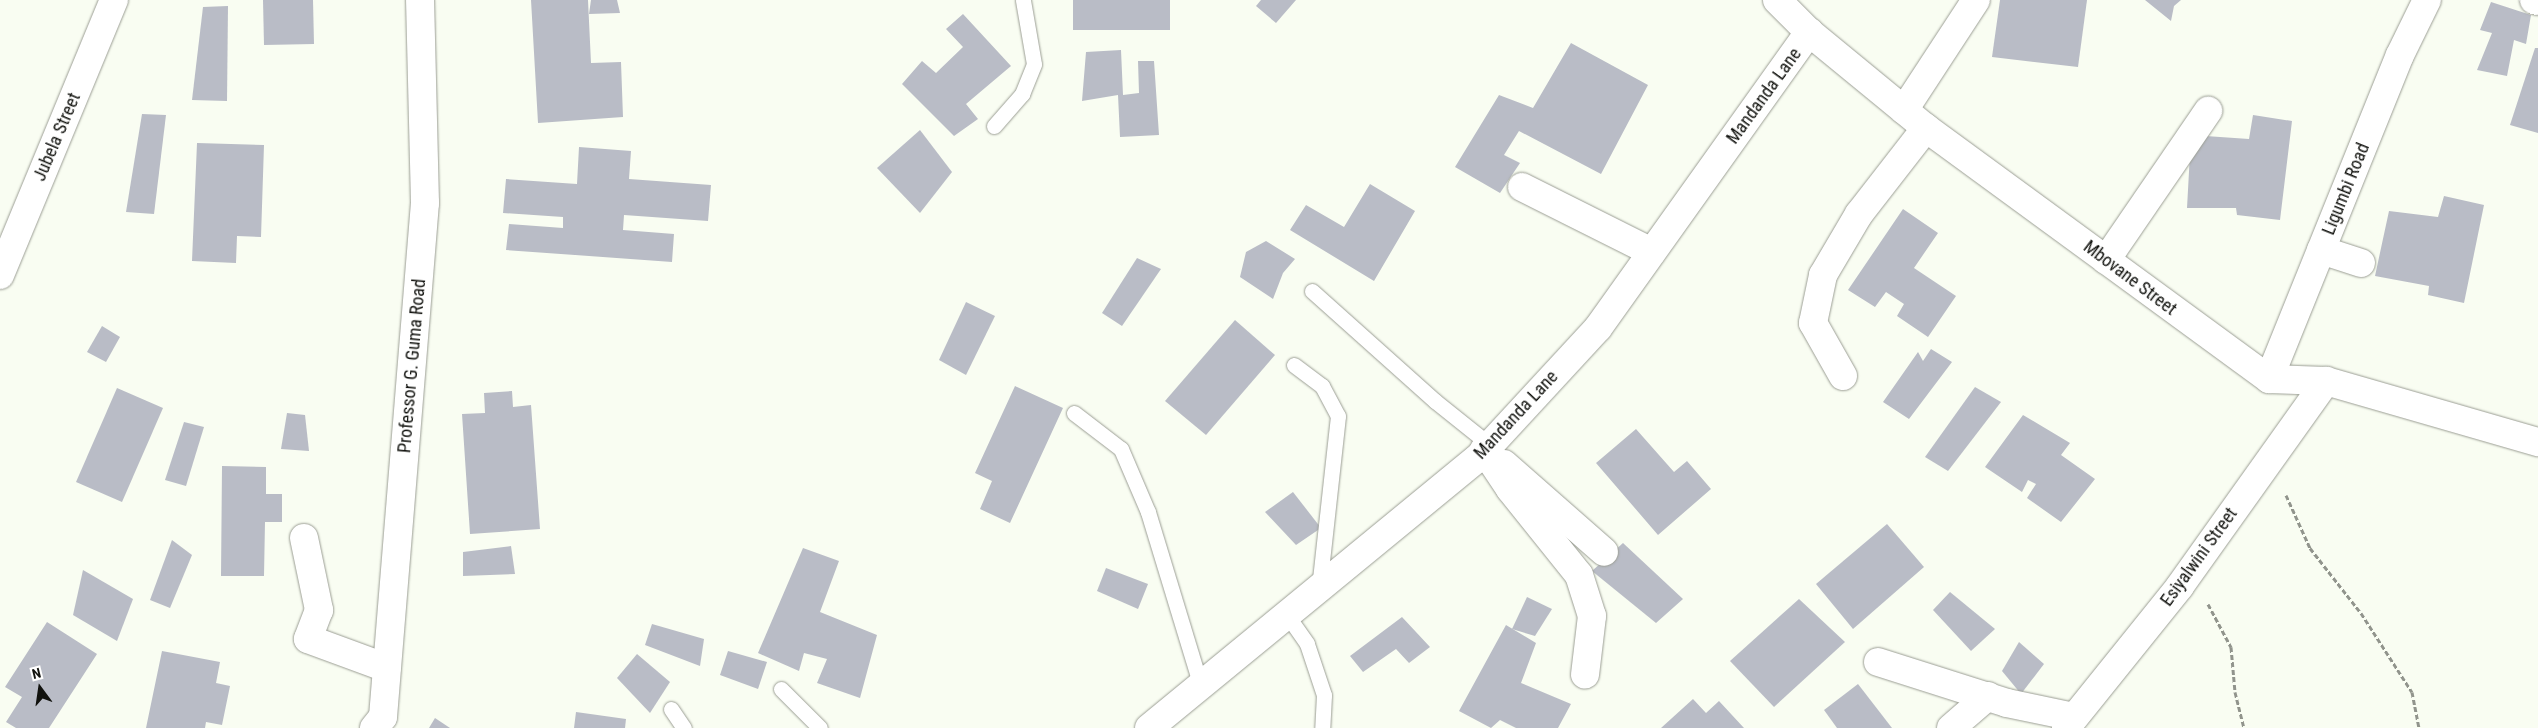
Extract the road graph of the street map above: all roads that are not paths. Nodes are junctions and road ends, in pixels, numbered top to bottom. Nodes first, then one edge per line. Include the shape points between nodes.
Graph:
1 (114, 0) edge
2 (420, 0) edge
3 (1023, 0) edge
4 (1777, 0) edge
5 (1976, 0) edge
6 (2427, 0) edge
7 (2534, 0) edge
8 (2538, 2) edge
9 (1809, 32) junction
10 (1904, 110) junction
11 (2208, 111) dead end
12 (994, 126) dead end
13 (1926, 128) junction
14 (1522, 187) dead end
15 (2321, 250) junction
16 (1652, 252) junction
17 (2106, 260) junction
18 (2361, 262) dead end
19 (0, 275) edge
20 (1312, 291) dead end
21 (1294, 365) dead end
22 (1843, 376) dead end
23 (2268, 379) junction
24 (2326, 382) junction
25 (1074, 412) dead end
26 (2538, 442) edge
27 (1487, 448) junction
28 (304, 538) dead end
29 (1604, 552) dead end
30 (1319, 588) junction
31 (1287, 615) junction
32 (1878, 662) dead end
33 (387, 668) junction
34 (1585, 675) dead end
35 (1201, 686) junction
36 (781, 689) dead end
37 (1988, 696) junction
38 (671, 709) dead end
39 (2070, 723) edge
40 (374, 728) edge
41 (684, 728) edge
42 (820, 728) edge
43 (1149, 728) edge
44 (1322, 728) edge
45 (1951, 728) edge

1 - 19 street, Jubela Street
2 - 33 street, Professor G. Guma Road via 425,203
3 - 12 lane via 1026,34 1034,64 1022,94
4 - 9 street, Mbovane Street
5 - 10 street
6 - 15 street, Ligumbi Road via 2400,55
7 - 8 street
9 - 10 street, Mbovane Street
9 - 16 street, Mandanda Lane
10 - 13 street, Mbovane Street
11 - 17 street
13 - 17 street, Mbovane Street
13 - 22 street via 1859,214 1823,275 1814,324
14 - 16 street
15 - 18 street
15 - 23 street, Ligumbi Road
16 - 27 street, Mandanda Lane via 1598,328
17 - 23 street, Mbovane Street
20 - 27 lane
21 - 30 lane via 1322,386 1338,416
23 - 24 street
24 - 26 street
24 - 39 street, Esiyalwini Street via 2191,570
25 - 35 lane via 1121,449 1148,512
27 - 29 street
27 - 30 street, Mandanda Lane
27 - 34 street via 1510,490 1580,575 1592,616
28 - 33 street via 320,610 308,639
30 - 31 street, Mandanda Lane
31 - 35 street, Mandanda Lane
31 - 44 lane via 1307,644 1324,696
32 - 37 street
33 - 40 street, Professor G. Guma Road via 383,717
35 - 43 street, Mandanda Lane
36 - 42 lane
37 - 39 street
37 - 45 street
38 - 41 lane

